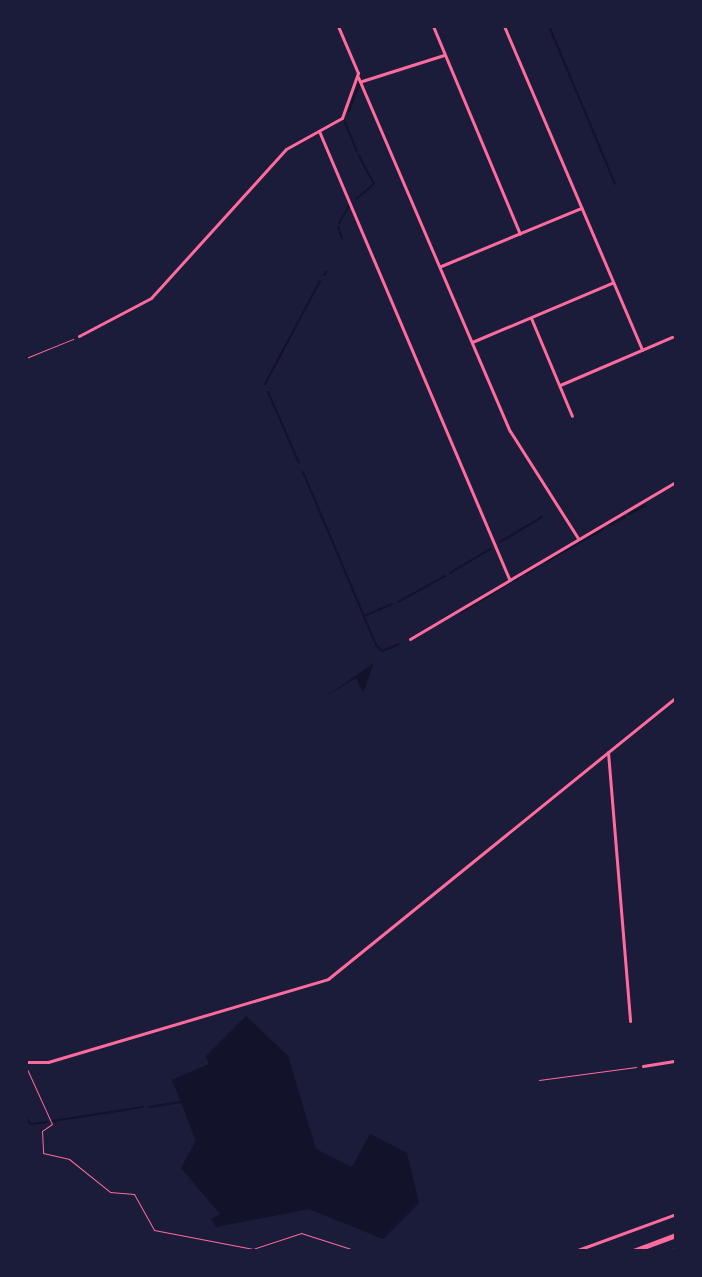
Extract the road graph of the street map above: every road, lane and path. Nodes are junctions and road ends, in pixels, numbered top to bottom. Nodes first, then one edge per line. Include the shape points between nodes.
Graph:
1 (338, 26) edge
2 (433, 26) edge
3 (504, 26) edge
4 (445, 54) junction
5 (358, 77) junction
6 (362, 81) junction
7 (319, 131) junction
8 (581, 208) junction
9 (520, 234) junction
10 (441, 266) junction
11 (613, 283) junction
12 (531, 318) junction
13 (79, 336) joint
14 (672, 337) dead end
15 (472, 342) junction
16 (642, 350) junction
17 (26, 358) edge
18 (560, 385) junction
19 (572, 416) dead end
20 (676, 482) edge
21 (578, 538) junction
22 (510, 580) junction
23 (410, 639) dead end
24 (676, 697) edge
25 (608, 752) junction
26 (630, 1021) dead end
27 (676, 1061) edge
28 (26, 1064) edge
29 (643, 1066) joint
30 (539, 1080) dead end
31 (676, 1214) edge
32 (676, 1235) edge
33 (357, 1251) edge
34 (575, 1251) edge
35 (633, 1251) edge

1 - 5 street
2 - 4 street
3 - 8 street
4 - 6 street
4 - 9 street
5 - 6 street
5 - 7 street via 342,118
6 - 10 street
7 - 13 street via 275,160 151,298
7 - 22 street
8 - 9 street
8 - 11 street
9 - 10 street
10 - 15 street
11 - 12 street
11 - 16 street
12 - 15 street
12 - 18 street
13 - 17 path
14 - 16 street
15 - 21 street via 510,431
16 - 18 street
18 - 19 street
20 - 21 street
21 - 22 street
22 - 23 street
24 - 25 street
25 - 26 street
25 - 28 street via 328,979 48,1062
27 - 29 street
28 - 33 path via 52,1124 42,1131 43,1153 69,1159 110,1192 134,1194 154,1230 253,1249 301,1233
29 - 30 path
31 - 34 street
32 - 35 highway

